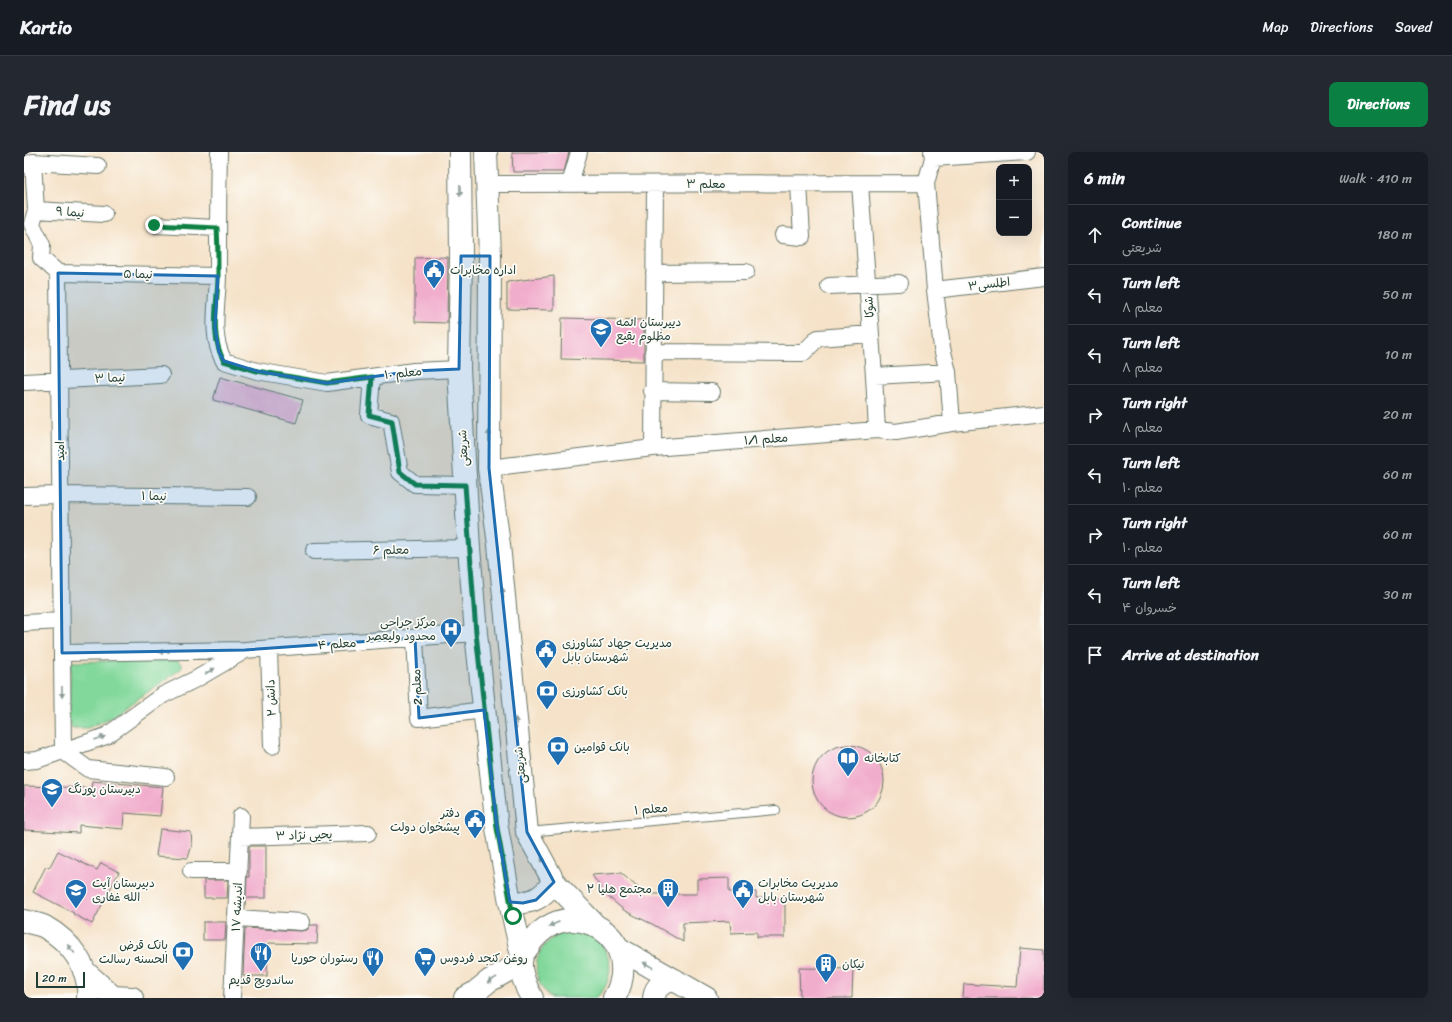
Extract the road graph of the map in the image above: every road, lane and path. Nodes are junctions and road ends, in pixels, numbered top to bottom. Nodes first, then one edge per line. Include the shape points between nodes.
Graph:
1 (219, 152) edge
2 (460, 152) edge
3 (486, 152) edge
4 (579, 152) edge
5 (1028, 152) edge
6 (932, 155) edge
7 (29, 163) edge
8 (98, 166) dead end
9 (926, 183) junction
10 (487, 184) junction
11 (570, 184) junction
12 (655, 184) junction
13 (799, 184) junction
14 (860, 184) junction
15 (104, 214) dead end
16 (31, 219) edge
17 (154, 225) dead end
18 (217, 228) junction
19 (783, 235) dead end
20 (461, 256) junction
21 (490, 256) junction
22 (58, 272) junction
23 (746, 272) dead end
24 (654, 273) junction
25 (218, 276) junction
26 (1044, 277) edge
27 (898, 283) dead end
28 (867, 284) junction
29 (829, 286) dead end
30 (935, 290) junction
31 (871, 334) junction
32 (653, 352) junction
33 (459, 369) junction
34 (948, 372) junction
35 (162, 375) dead end
36 (874, 376) junction
37 (372, 377) junction
38 (59, 380) junction
39 (24, 382) edge
40 (652, 391) junction
41 (712, 392) dead end
42 (1044, 413) edge
43 (952, 423) junction
44 (877, 430) junction
45 (653, 448) junction
46 (489, 468) junction
47 (465, 485) junction
48 (60, 494) junction
49 (24, 496) edge
50 (248, 497) dead end
51 (469, 548) junction
52 (314, 551) dead end
53 (62, 621) junction
54 (24, 623) edge
55 (476, 633) junction
56 (415, 638) junction
57 (269, 649) junction
58 (245, 650) junction
59 (62, 653) junction
60 (484, 710) junction
61 (272, 746) dead end
62 (63, 751) junction
63 (24, 760) edge
64 (166, 777) dead end
65 (776, 810) dead end
66 (241, 816) dead end
67 (527, 832) junction
68 (368, 833) dead end
69 (240, 837) junction
70 (190, 870) dead end
71 (239, 871) junction
72 (554, 882) junction
73 (510, 902) junction
74 (237, 918) junction
75 (24, 921) edge
76 (302, 922) dead end
77 (594, 924) junction
78 (618, 948) junction
79 (521, 959) junction
80 (84, 971) junction
81 (675, 980) junction
82 (88, 998) edge
83 (132, 998) edge
84 (232, 998) edge
85 (465, 998) edge
86 (532, 998) edge
87 (614, 998) edge
88 (654, 998) edge
89 (706, 998) edge

1 - 18 street, معلم ۱۰
2 -> 20 main road, شریعتی
3 - 10 main road, شریعتی
4 - 11 street
5 - 6 street
6 - 9 street
7 - 8 street
7 - 16 street
9 - 14 street, معلم ۳
9 - 30 street
10 - 11 street, معلم ۳
10 - 21 main road, شریعتی
11 - 12 street, معلم ۳
12 - 13 street, معلم ۳
12 - 24 street
13 - 14 street, معلم ۳
13 - 19 street via 802,237
14 - 28 street, شوکا
15 - 16 street, نیما ۹
16 - 22 street via 42,245 41,258
17 - 18 street
18 - 25 street, معلم ۱۰
20 - 21 main road
20 -> 33 main road, شریعتی
46 -> 21 main road, شریعتی
22 - 25 street, نیما ۵
22 - 38 street, امید
23 - 24 street
24 - 32 street
25 - 37 street, معلم ۱۰ via 215,328 219,352 224,361 257,371 327,383
26 - 30 street, اطلسی۳
27 - 28 street
28 - 29 street
28 - 31 street, شوکا
30 - 34 street via 942,348
31 - 32 street via 818,338 803,353
31 - 36 street, شوکا
32 - 40 street
33 - 37 street, معلم ۱۰ via 414,371
33 - 47 main road, شریعتی
34 - 36 street
34 - 43 street
35 - 38 street, نیما ۳
36 - 44 street, شوکا
37 - 47 street via 369,415 392,421 400,472 415,484
38 - 39 street, نیما ۳
38 - 48 street, امید
40 - 41 street
40 - 45 street
42 - 43 street, معلم ۱/۱
43 - 44 street, معلم ۱/۱ via 896,432
44 - 45 street, معلم ۱/۱
45 - 46 street, معلم ۱/۱
67 -> 46 main road, شریعتی
47 - 51 main road, شریعتی
48 - 49 street, نیما ۱
48 - 50 street, نیما ۱
48 - 53 street, امید
51 - 52 street, معلم ۶
51 - 55 main road, شریعتی
53 - 54 street
53 - 59 street, امید
55 - 56 street, معلم ۴
55 - 60 main road, شریعتی
56 - 57 street, معلم ۴
56 - 60 street, معلم 2 via 418,718
57 - 58 street, معلم ۴
57 - 61 street, دانش ۲
58 -> 59 street, معلم ۴
62 -> 58 street via 106,736 163,695
59 -> 62 street, امید
60 - 73 main road, شریعتی via 497,828
62 - 63 street via 37,760
62 - 64 street via 88,769
65 - 67 lane, معلم ۱
66 - 69 street, اندیشه ۱۷
72 -> 67 main road, شریعتی
68 - 69 street, یحیی نژاد ۳
69 - 71 street, اندیشه ۱۷
70 - 71 street
71 - 74 street, اندیشه ۱۷
72 - 73 main road via 536,900
72 - 77 main road, شریعتی
73 - 79 main road, شریعتی
74 - 76 street
74 - 84 street, اندیشه ۱۷
80 -> 75 main road via 75,952 61,937 43,926
77 - 78 main road, شریعتی via 612,938
77 -> 79 main road via 581,920 567,920 554,924 532,941
81 -> 78 main road
78 - 87 main road via 622,978
79 -> 85 main road
79 - 86 main road, شریعتی via 526,989
80 - 82 main road
80 - 83 main road via 113,997
81 - 88 main road via 663,983 657,988
81 - 89 main road

